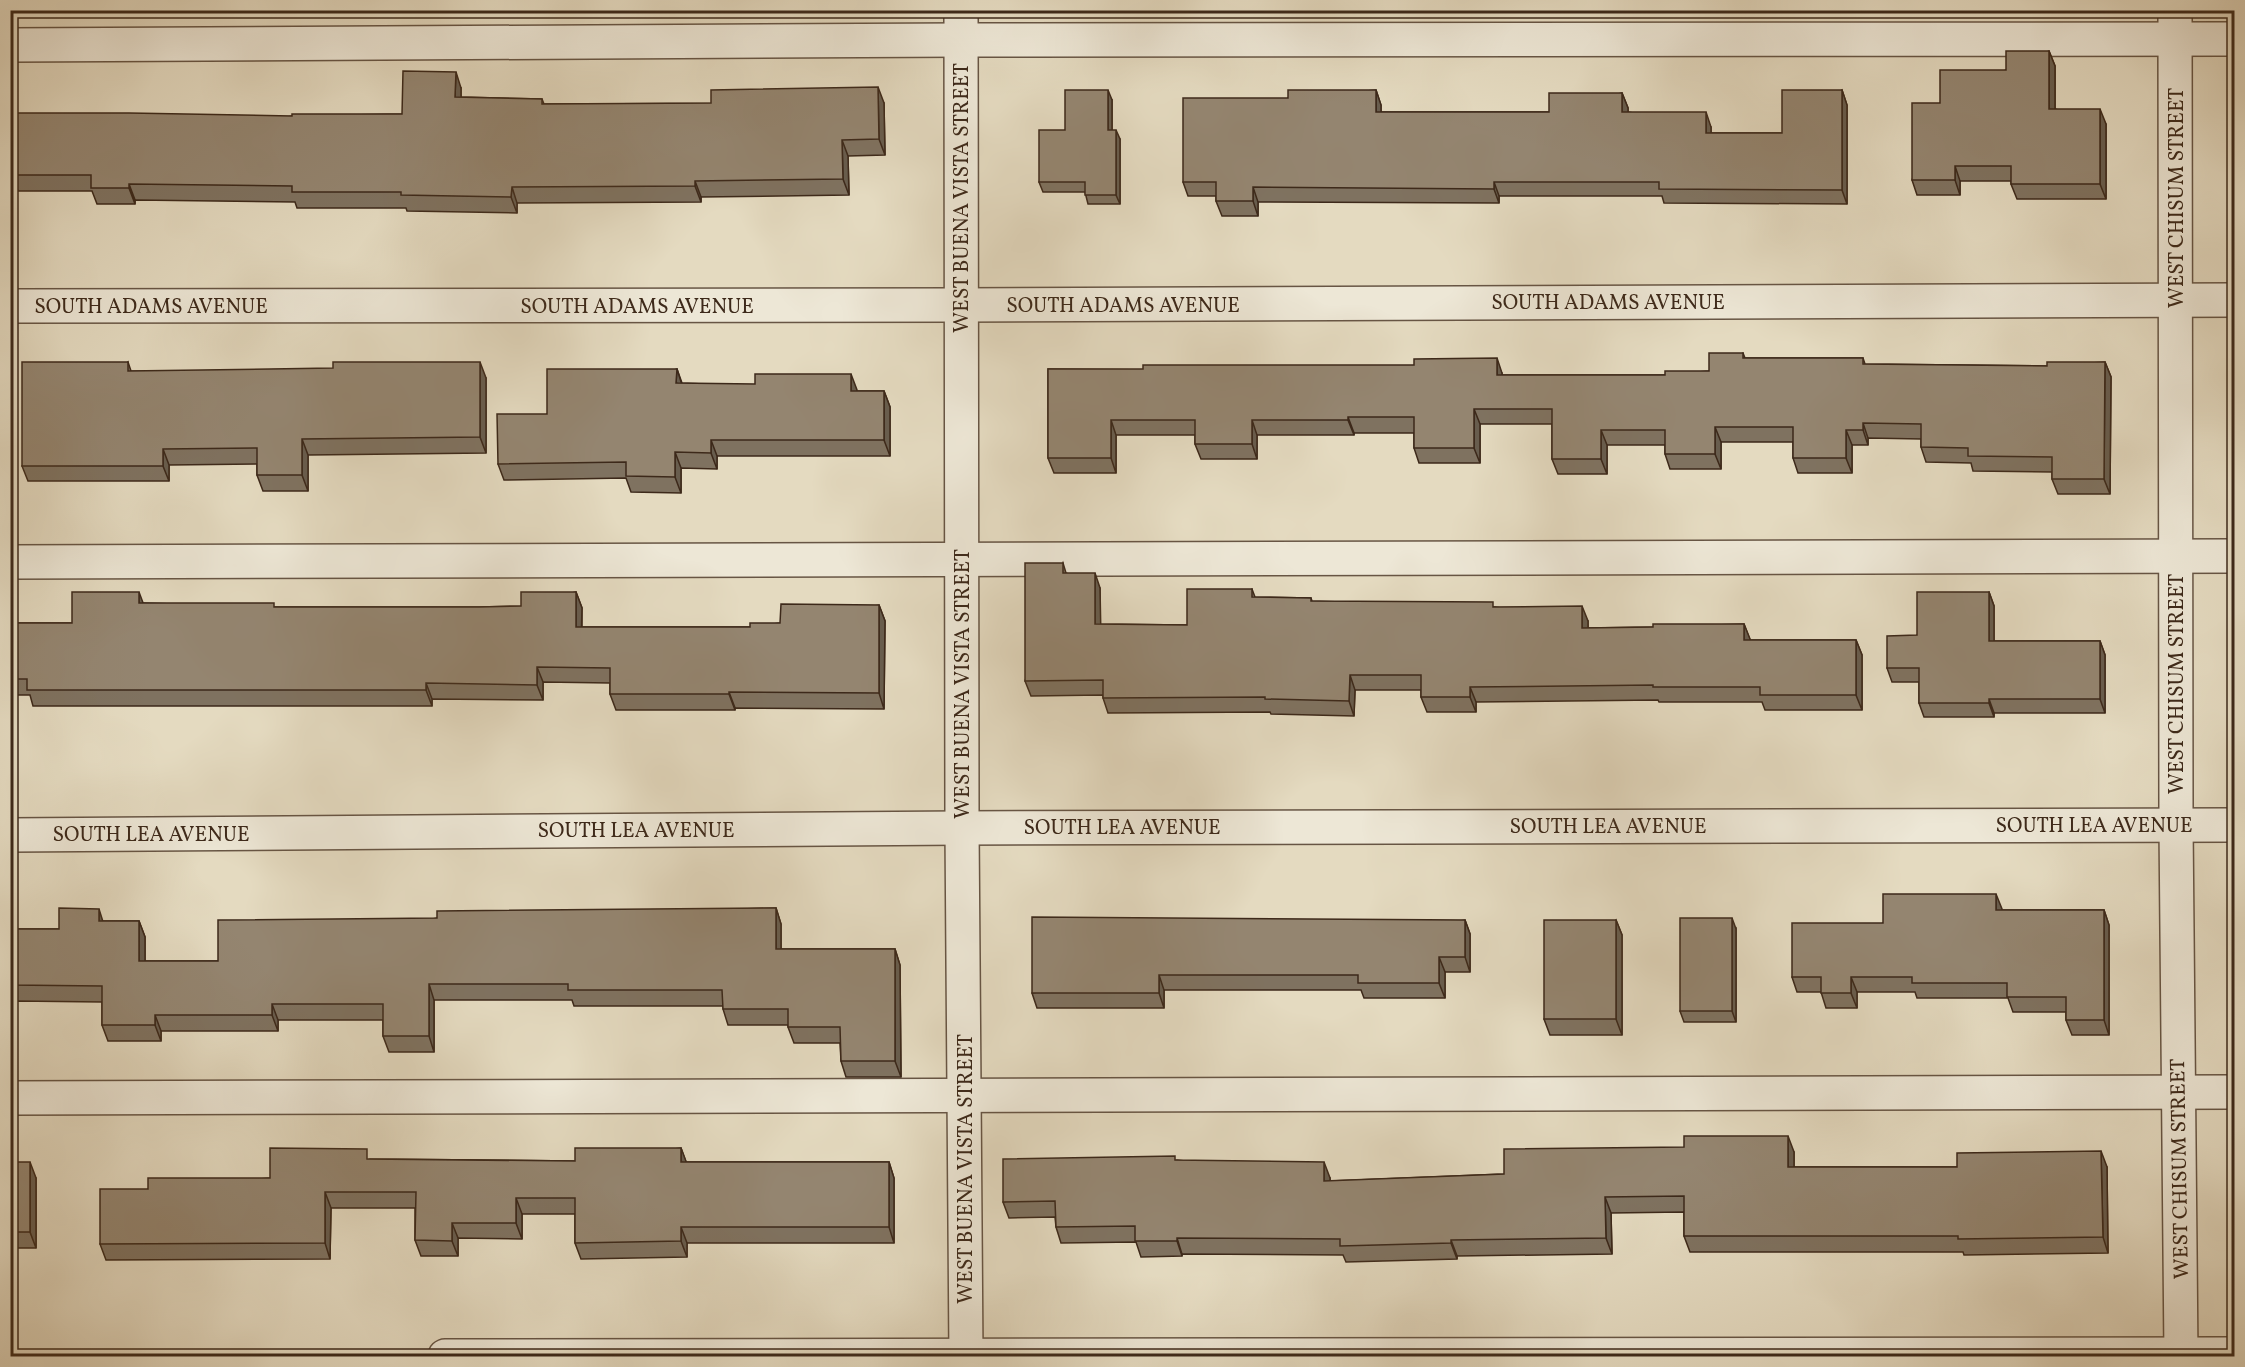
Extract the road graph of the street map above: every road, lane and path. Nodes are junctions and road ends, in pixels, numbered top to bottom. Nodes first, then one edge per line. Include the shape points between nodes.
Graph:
1 (961, 25) edge
2 (2175, 25) edge
3 (2235, 39) edge
4 (10, 45) edge
5 (2176, 300) junction
6 (2235, 300) edge
7 (961, 305) junction
8 (10, 306) edge
9 (2176, 556) junction
10 (2235, 556) edge
11 (962, 560) junction
12 (10, 562) edge
13 (2176, 825) junction
14 (2235, 825) edge
15 (962, 828) junction
16 (10, 835) edge
17 (2178, 1092) junction
18 (2235, 1092) edge
19 (964, 1096) junction
20 (10, 1098) edge
21 (2235, 1354) edge
22 (2181, 1355) edge
23 (445, 1356) edge
24 (966, 1356) edge

1 - 2 street
1 - 4 street
1 - 7 street, WEST BUENA VISTA STREET
2 - 3 street
2 - 5 street, WEST CHISUM STREET
5 - 6 street, SOUTH ADAMS AVENUE
5 - 7 street, SOUTH ADAMS AVENUE
5 - 9 street, WEST CHISUM STREET
7 - 8 street, SOUTH ADAMS AVENUE
7 - 11 street, WEST BUENA VISTA STREET
9 - 10 street
9 - 11 street
9 - 13 street, WEST CHISUM STREET
11 - 12 street
11 - 15 street, WEST BUENA VISTA STREET
13 - 14 street, SOUTH LEA AVENUE
13 - 15 street, SOUTH LEA AVENUE
13 - 17 street, WEST CHISUM STREET
15 - 16 street, SOUTH LEA AVENUE
15 - 19 street, WEST BUENA VISTA STREET
17 - 18 street
17 - 19 street
17 - 22 street, WEST CHISUM STREET
19 - 20 street
19 - 24 street, WEST BUENA VISTA STREET
21 - 22 street
22 - 24 street
23 - 24 street

